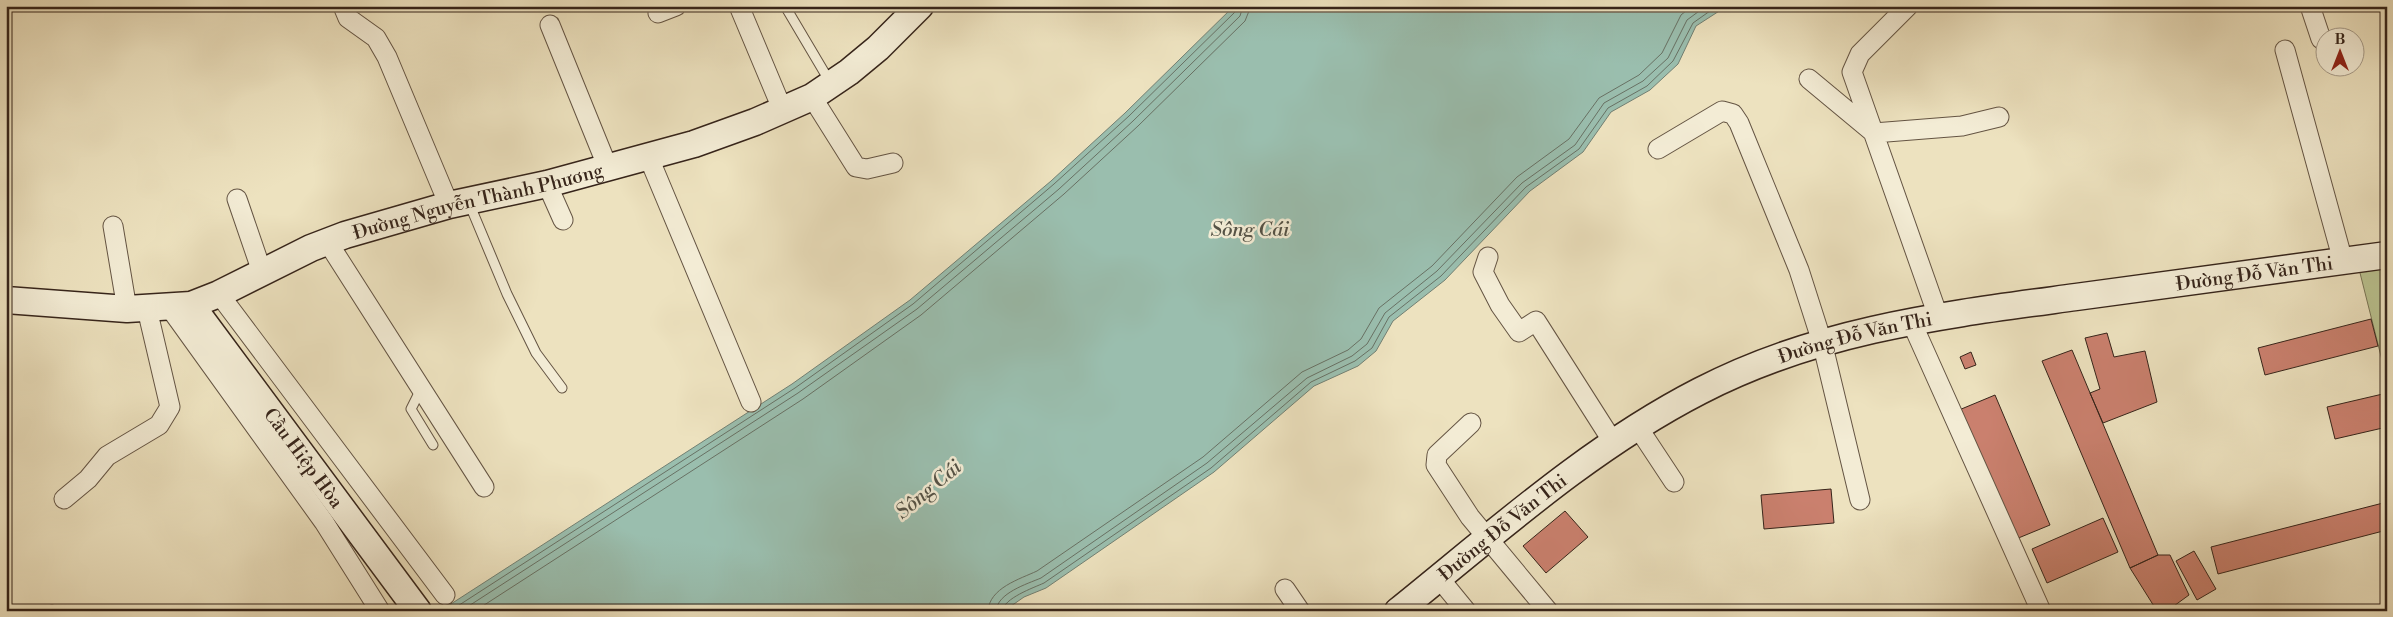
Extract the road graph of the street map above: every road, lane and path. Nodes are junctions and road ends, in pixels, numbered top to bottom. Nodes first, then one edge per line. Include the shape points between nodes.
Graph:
1 (343, 6) edge
2 (676, 6) edge
3 (739, 6) edge
4 (785, 6) edge
5 (920, 6) edge
6 (1908, 6) edge
7 (2310, 6) edge
8 (658, 13) dead end
9 (550, 25) dead end
10 (2317, 28) edge
11 (2285, 50) dead end
12 (1809, 79) dead end
13 (822, 91) junction
14 (783, 111) junction
15 (2000, 116) dead end
16 (1874, 133) junction
17 (1658, 149) dead end
18 (649, 158) junction
19 (893, 163) dead end
20 (608, 168) junction
21 (546, 184) junction
22 (237, 199) dead end
23 (459, 202) junction
24 (563, 220) dead end
25 (113, 226) dead end
26 (327, 241) junction
27 (2387, 255) edge
28 (1488, 257) dead end
29 (2343, 261) junction
30 (262, 272) junction
31 (218, 294) junction
32 (6, 300) edge
33 (159, 308) junction
34 (1938, 316) junction
35 (1911, 321) junction
36 (1822, 342) junction
37 (562, 388) dead end
38 (422, 389) junction
39 (751, 402) dead end
40 (1471, 423) dead end
41 (1637, 426) junction
42 (1613, 442) junction
43 (433, 445) dead end
44 (1674, 482) dead end
45 (484, 487) dead end
46 (64, 499) dead end
47 (1860, 500) dead end
48 (1490, 537) junction
49 (1439, 578) junction
50 (1285, 590) dead end
51 (446, 595) dead end
52 (1548, 610) edge
53 (380, 611) edge
54 (418, 611) edge
55 (1300, 611) edge
56 (1398, 611) edge
57 (1466, 611) edge
58 (2041, 611) edge

1 - 23 street via 348,18 376,38
2 - 8 street
3 - 14 street
4 - 13 lane
5 - 13 main road, Đường Nguyễn Thành Phương via 883,44
6 - 16 street via 1860,54 1852,72
7 - 10 street
9 - 20 street
11 - 29 street
12 - 16 street
13 - 14 main road, Đường Nguyễn Thành Phương
13 - 19 street via 856,167 868,169
14 - 18 main road, Đường Nguyễn Thành Phương
15 - 16 street via 1962,126
16 - 34 street
17 - 36 street via 1712,115 1722,111 1733,114 1799,270
18 - 20 main road, Đường Nguyễn Thành Phương
18 - 39 street
20 - 21 main road, Đường Nguyễn Thành Phương
21 - 23 main road, Đường Nguyễn Thành Phương
21 - 24 street
22 - 30 street
23 - 26 main road, Đường Nguyễn Thành Phương
23 - 37 lane via 536,353
25 - 33 street
26 - 30 main road, Đường Nguyễn Thành Phương
26 - 38 street
27 - 29 main road, Đường Đỗ Văn Thi
28 - 42 street via 1483,272 1500,305 1519,332 1536,321
29 - 34 main road, Đường Đỗ Văn Thi
30 - 31 main road, Đường Nguyễn Thành Phương
31 - 33 main road, Đường Nguyễn Thành Phương
31 - 51 street
32 - 33 main road, Đường Nguyễn Thành Phương
33 - 46 street via 168,412 159,424 107,456
33 - 53 street via 324,522
33 - 54 main road, Cầu Hiệp Hòa via 221,346
34 - 35 main road, Đường Đỗ Văn Thi
35 - 36 main road, Đường Đỗ Văn Thi
35 - 58 street
36 - 41 main road, Đường Đỗ Văn Thi via 1739,373
36 - 47 street
38 - 43 lane via 411,409
38 - 45 street
40 - 48 street via 1436,455 1436,465 1470,517
41 - 42 main road, Đường Đỗ Văn Thi
41 - 44 street
42 - 48 main road, Đường Đỗ Văn Thi
48 - 49 main road, Đường Đỗ Văn Thi
48 - 52 street
49 - 56 main road, Đường Đỗ Văn Thi
49 - 57 street
50 - 55 street

